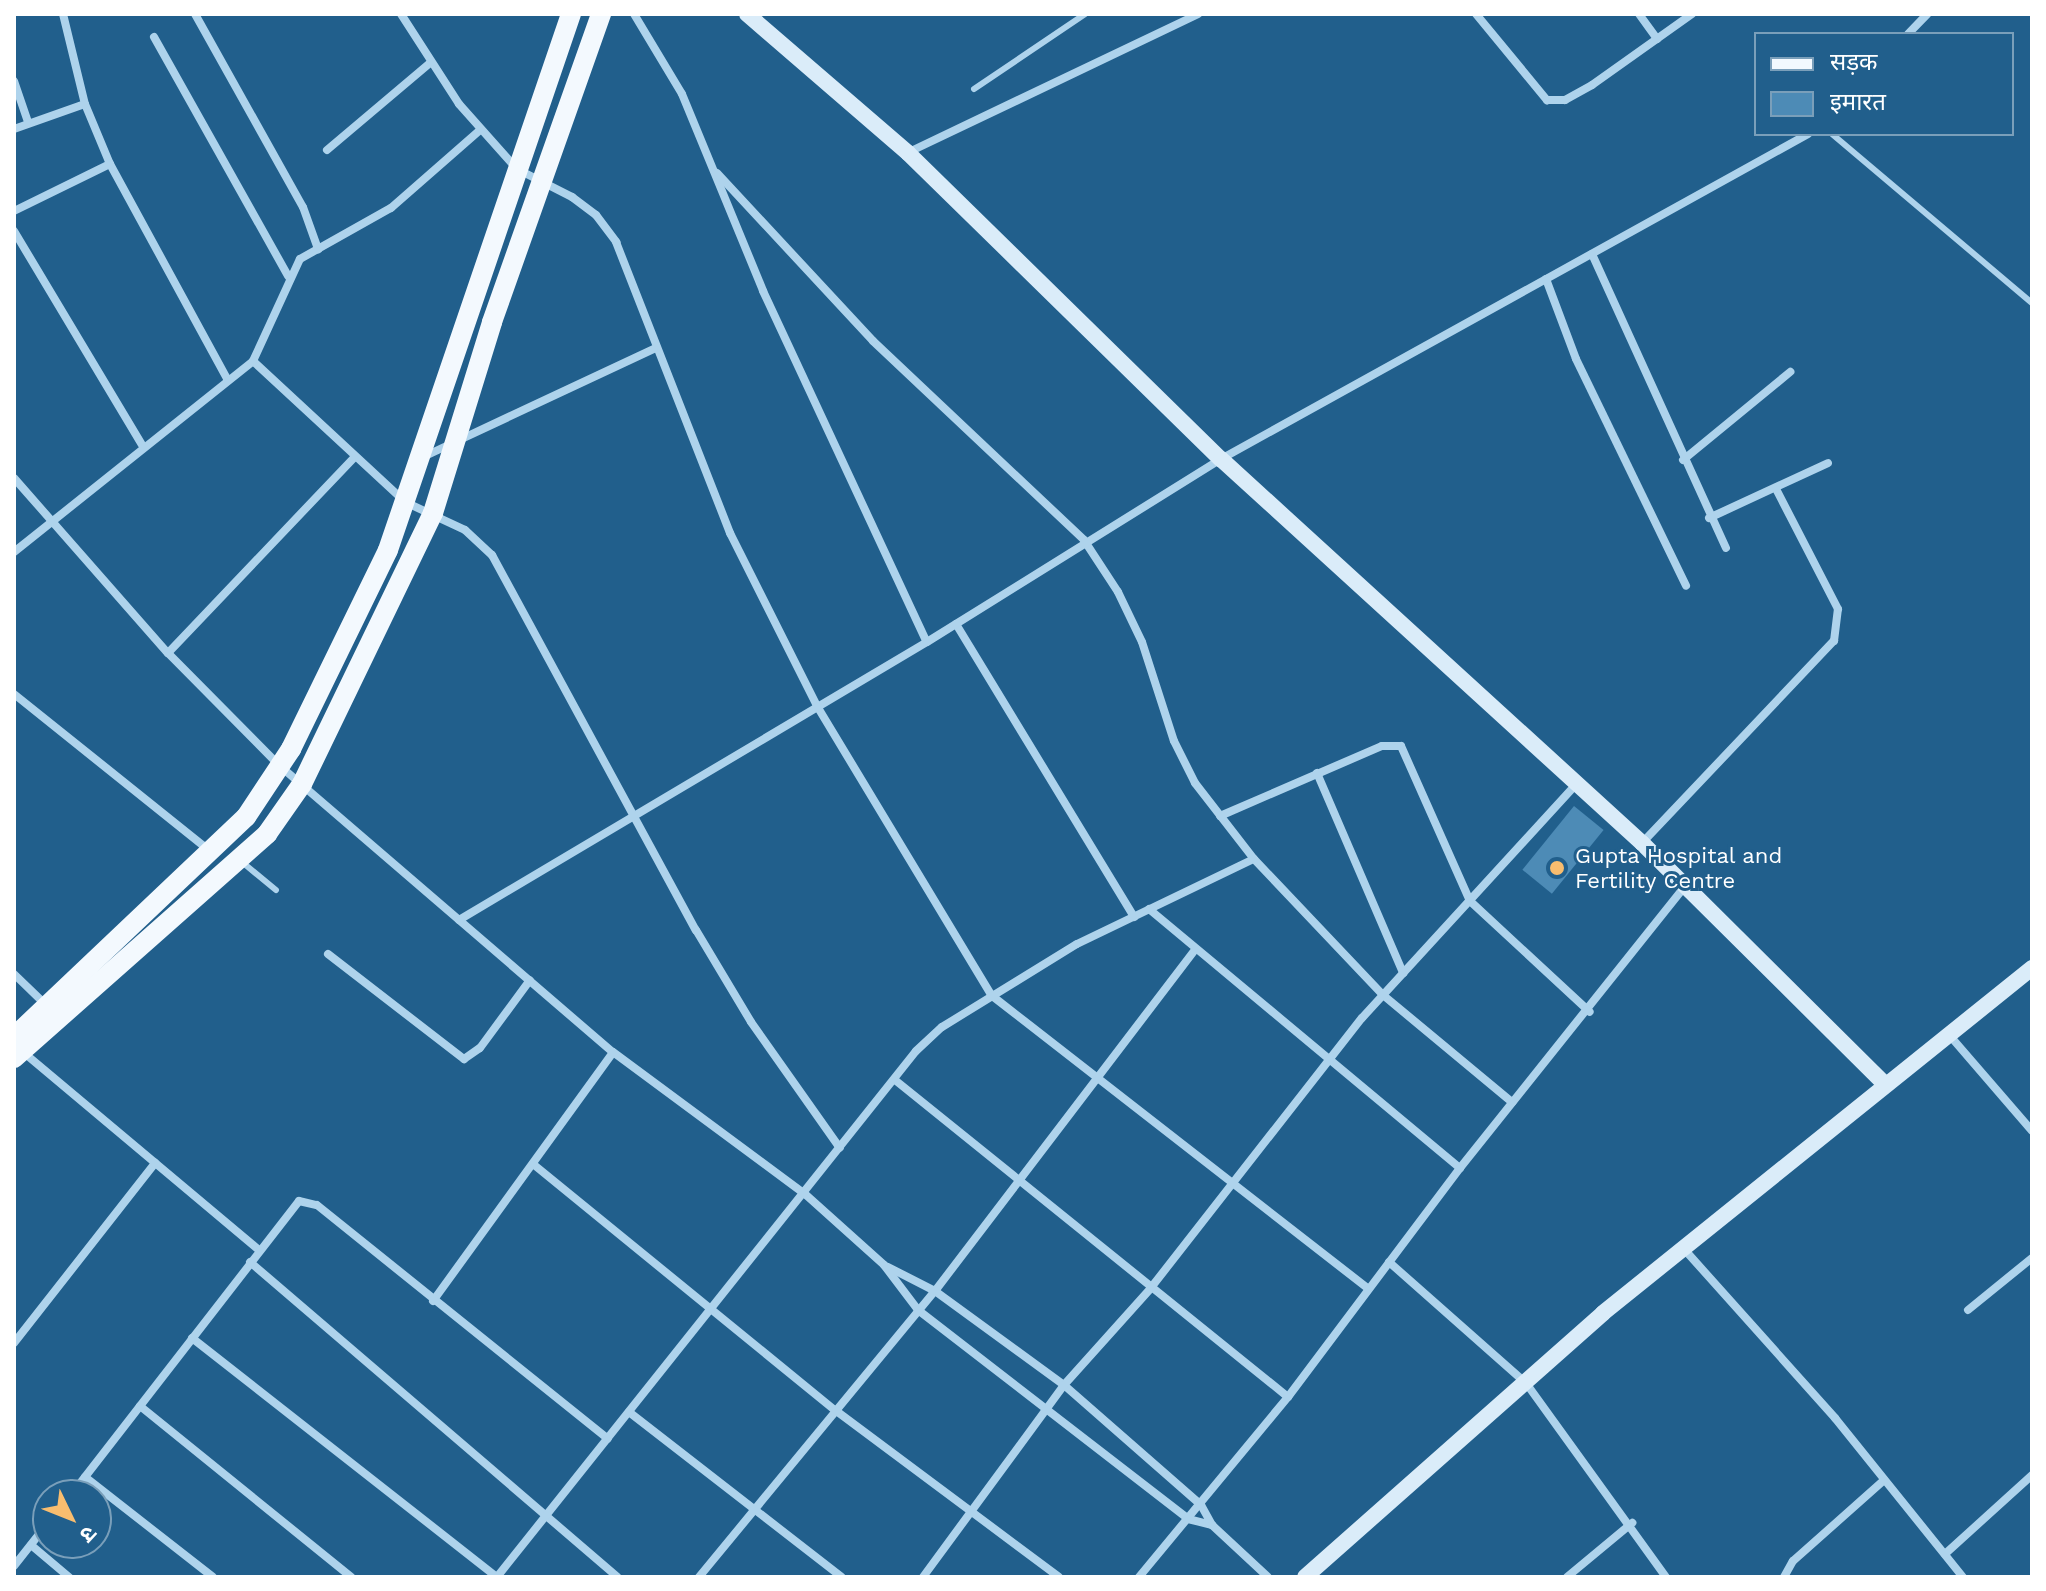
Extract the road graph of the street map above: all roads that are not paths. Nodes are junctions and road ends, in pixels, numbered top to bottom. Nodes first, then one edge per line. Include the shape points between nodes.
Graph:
1 (63, 14) edge
2 (195, 14) edge
3 (401, 14) edge
4 (571, 14) edge
5 (601, 14) edge
6 (634, 14) edge
7 (747, 14) edge
8 (1085, 14) edge
9 (1198, 14) edge
10 (1476, 14) edge
11 (1639, 14) edge
12 (1692, 14) edge
13 (1927, 14) edge
14 (1910, 32) edge
15 (154, 37) dead end
16 (1657, 39) junction
17 (431, 62) junction
18 (14, 81) edge
19 (974, 89) dead end
20 (85, 104) junction
21 (28, 122) junction
22 (14, 129) edge
23 (480, 130) junction
24 (1804, 136) edge
25 (1834, 136) edge
26 (327, 150) dead end
27 (908, 153) junction
28 (110, 164) junction
29 (517, 169) junction
30 (717, 173) junction
31 (544, 184) junction
32 (14, 211) edge
33 (14, 231) edge
34 (318, 249) junction
35 (1592, 254) junction
36 (288, 276) junction
37 (1546, 279) junction
38 (2032, 303) edge
39 (654, 349) junction
40 (253, 361) junction
41 (1790, 372) dead end
42 (227, 379) junction
43 (453, 444) junction
44 (142, 445) junction
45 (354, 458) junction
46 (419, 459) junction
47 (1221, 459) junction
48 (1683, 460) junction
49 (1828, 463) dead end
50 (14, 478) edge
51 (1776, 489) junction
52 (405, 502) junction
53 (433, 513) junction
54 (1709, 518) junction
55 (48, 521) junction
56 (1084, 540) junction
57 (1726, 548) dead end
58 (14, 552) edge
59 (1686, 586) dead end
60 (956, 624) junction
61 (927, 642) junction
62 (168, 653) junction
63 (14, 694) edge
64 (817, 706) junction
65 (280, 766) junction
66 (1317, 773) junction
67 (1577, 783) junction
68 (302, 784) junction
69 (638, 815) junction
70 (1220, 816) junction
71 (1642, 843) junction
72 (210, 850) junction
73 (1254, 859) junction
74 (239, 860) junction
75 (1683, 889) junction
76 (276, 890) dead end
77 (1470, 901) junction
78 (1149, 909) junction
79 (1134, 917) junction
80 (459, 920) junction
81 (1194, 951) junction
82 (328, 954) dead end
83 (2032, 968) edge
84 (1403, 973) junction
85 (14, 974) edge
86 (530, 980) junction
87 (991, 995) junction
88 (1383, 995) junction
89 (46, 1006) junction
90 (1590, 1012) junction
91 (1951, 1037) junction
92 (17, 1049) edge
93 (613, 1052) junction
94 (1330, 1060) junction
95 (1102, 1078) junction
96 (895, 1080) junction
97 (1884, 1083) junction
98 (1512, 1102) junction
99 (2032, 1131) edge
100 (840, 1148) junction
101 (155, 1163) junction
102 (533, 1164) junction
103 (1460, 1168) junction
104 (1237, 1181) junction
105 (1018, 1183) junction
106 (805, 1194) junction
107 (1683, 1248) junction
108 (259, 1250) junction
109 (2032, 1258) edge
110 (250, 1262) junction
111 (1389, 1262) junction
112 (884, 1265) junction
113 (1150, 1289) junction
114 (1368, 1289) junction
115 (935, 1291) junction
116 (433, 1301) junction
117 (714, 1307) junction
118 (918, 1310) junction
119 (1968, 1310) dead end
120 (192, 1338) junction
121 (14, 1343) edge
122 (1526, 1383) junction
123 (1064, 1385) junction
124 (1288, 1397) junction
125 (140, 1406) junction
126 (835, 1410) junction
127 (629, 1412) junction
128 (1044, 1412) junction
129 (608, 1439) junction
130 (2032, 1475) edge
131 (85, 1477) joint
132 (1883, 1481) junction
133 (1201, 1505) junction
134 (972, 1510) junction
135 (752, 1511) junction
136 (547, 1515) junction
137 (1188, 1519) junction
138 (1632, 1523) junction
139 (1212, 1525) junction
140 (31, 1545) joint
141 (1945, 1554) junction
142 (14, 1566) edge
143 (69, 1577) edge
144 (213, 1577) edge
145 (351, 1577) edge
146 (497, 1577) edge
147 (618, 1577) edge
148 (699, 1577) edge
149 (842, 1577) edge
150 (923, 1577) edge
151 (1059, 1577) edge
152 (1139, 1577) edge
153 (1268, 1577) edge
154 (1305, 1577) edge
155 (1567, 1577) edge
156 (1666, 1577) edge
157 (1784, 1577) edge
158 (1963, 1577) edge

1 - 20 street
2 - 34 street via 303,207
3 - 17 street
4 - 29 main road
5 - 31 main road
6 - 30 street via 682,94
7 - 27 street
8 - 19 lane
9 - 27 street
10 - 16 street via 1547,100 1565,100
11 - 16 street
12 - 16 street
13 - 14 street
15 - 36 street
17 - 23 street
17 - 26 street
18 - 21 street
20 - 21 street
20 - 28 street
21 - 22 street
23 - 29 street
23 - 34 street via 391,208
24 - 35 street
25 - 38 lane
27 - 47 street
28 - 32 street
28 - 42 street
29 - 31 street
29 - 46 main road
30 - 56 street via 873,341
30 - 61 street via 763,291
31 - 39 street via 596,215 616,242
31 - 43 main road
33 - 44 street
34 - 36 street via 300,259
35 - 37 street
35 - 48 street
36 - 40 street via 268,336
37 - 47 street
37 - 59 street via 1576,359
39 - 43 street
39 - 64 street via 730,533
40 - 42 street
40 - 45 street
41 - 48 street
42 - 44 street
43 - 46 street
43 - 53 main road
44 - 55 street
45 - 52 street
45 - 62 street
46 - 52 main road
47 - 56 street
47 - 67 street
48 - 54 street
49 - 51 street
50 - 55 street
51 - 54 street
51 - 71 street via 1838,609 1834,641
52 - 53 street
52 - 65 main road via 388,550
53 - 68 main road
53 - 69 street via 465,530 492,555
54 - 57 street
55 - 58 street
55 - 62 street
56 - 60 street
56 - 70 street via 1142,642 1174,741
60 - 61 street
60 - 79 street
61 - 64 street
62 - 65 street
63 - 72 street
64 - 69 street
64 - 87 street
65 - 68 street
65 - 72 main road via 246,817
66 - 70 street
66 - 77 street via 1382,746 1401,746
66 - 84 street
67 - 71 street
67 - 77 street
68 - 74 main road via 267,834
68 - 80 street
69 - 80 street
69 - 100 street via 751,1022
70 - 73 street
71 - 75 street
72 - 89 main road
73 - 78 street
73 - 88 street
74 - 76 lane
74 - 92 main road
75 - 90 street
75 - 97 street
77 - 84 street
77 - 90 street
78 - 79 street
78 - 81 street
79 - 87 street
80 - 86 street
81 - 94 street
81 - 95 street
82 - 86 street via 464,1059 480,1048
83 - 91 street
84 - 88 street
85 - 89 street
86 - 93 street
87 - 95 street
87 - 96 street via 942,1027
88 - 94 street
88 - 98 street
89 - 92 main road
90 - 98 street
91 - 97 street
91 - 99 street
92 - 101 street
93 - 102 street
93 - 106 street
94 - 103 street
94 - 104 street
95 - 104 street
95 - 105 street
96 - 100 street
96 - 105 street
97 - 107 street
98 - 103 street
100 - 106 street
101 - 108 street
101 - 121 street
102 - 116 street
102 - 117 street
103 - 111 street
104 - 113 street
104 - 114 street
105 - 113 street
105 - 115 street
106 - 112 street
106 - 117 street
107 - 122 street
107 - 132 street via 1835,1418
108 - 110 street
108 - 116 street via 299,1201 317,1205
109 - 119 street
110 - 120 street
110 - 136 street
111 - 114 street
111 - 122 street
112 - 115 street
112 - 118 street
113 - 123 street
113 - 124 street
114 - 124 street
115 - 118 street
115 - 123 street
116 - 129 street
117 - 126 street
117 - 127 street
118 - 126 street
118 - 128 street
120 - 125 street
120 - 146 street
122 - 138 street
122 - 154 street
123 - 128 street
123 - 133 street
124 - 133 street
125 - 131 street
125 - 145 street
126 - 134 street
126 - 135 street
127 - 129 street
127 - 135 street
128 - 134 street
128 - 137 street
129 - 136 street
130 - 141 street
131 - 144 street
132 - 141 street
132 - 157 street via 1793,1561
133 - 137 street
133 - 139 street
134 - 150 street
134 - 151 street
135 - 148 street
135 - 149 street
136 - 146 street
136 - 147 street
137 - 139 street
137 - 152 street
138 - 155 street
138 - 156 street
139 - 153 street
140 - 142 street
140 - 143 street
141 - 158 street

